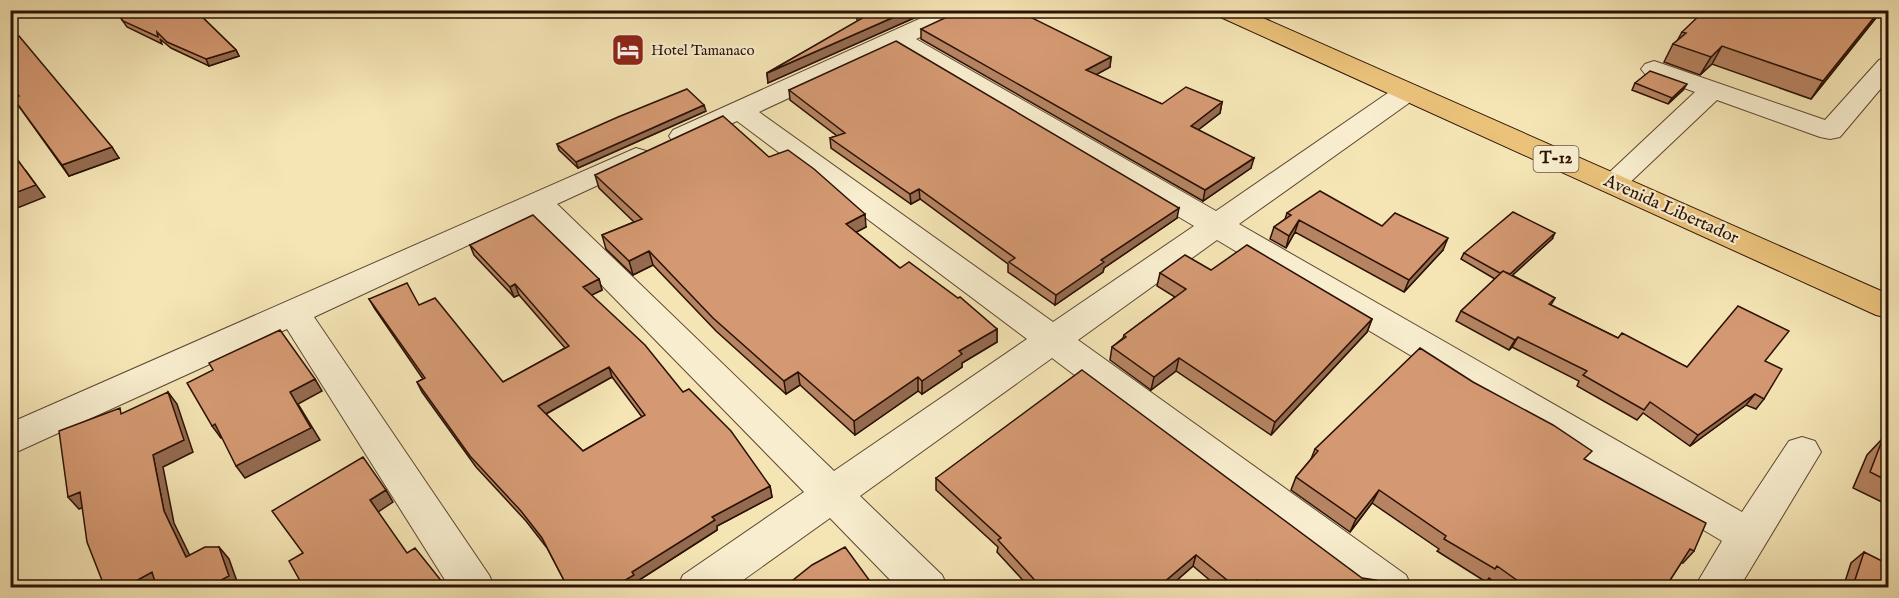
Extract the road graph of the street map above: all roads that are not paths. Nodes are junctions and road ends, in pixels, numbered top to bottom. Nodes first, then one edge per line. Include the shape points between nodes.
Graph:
1 (960, 10) edge
2 (1224, 10) edge
3 (898, 39) junction
4 (1888, 65) edge
5 (1654, 69) dead end
6 (1713, 90) junction
7 (1407, 92) junction
8 (739, 110) junction
9 (1611, 184) junction
10 (537, 202) junction
11 (1217, 225) junction
12 (1888, 308) edge
13 (292, 312) junction
14 (1053, 340) junction
15 (10, 440) edge
16 (1802, 452) dead end
17 (832, 493) junction
18 (1748, 536) junction
19 (474, 588) edge
20 (698, 588) edge
21 (927, 588) edge
22 (1391, 588) edge
23 (1714, 588) edge

1 - 3 street
2 - 7 highway, Avenida Libertador / T-12
3 - 8 street
3 - 11 street
4 - 6 street via 1830,131
5 - 6 street
6 - 9 street
7 - 9 highway, Avenida Libertador / T-12
7 - 11 street
8 - 10 street
8 - 14 street
9 - 12 highway, Avenida Libertador / T-12
10 - 13 street
10 - 17 street
11 - 14 street
11 - 18 street
13 - 15 street
13 - 19 street
14 - 17 street
14 - 22 street
16 - 18 street
17 - 20 street
17 - 21 street
18 - 23 street

